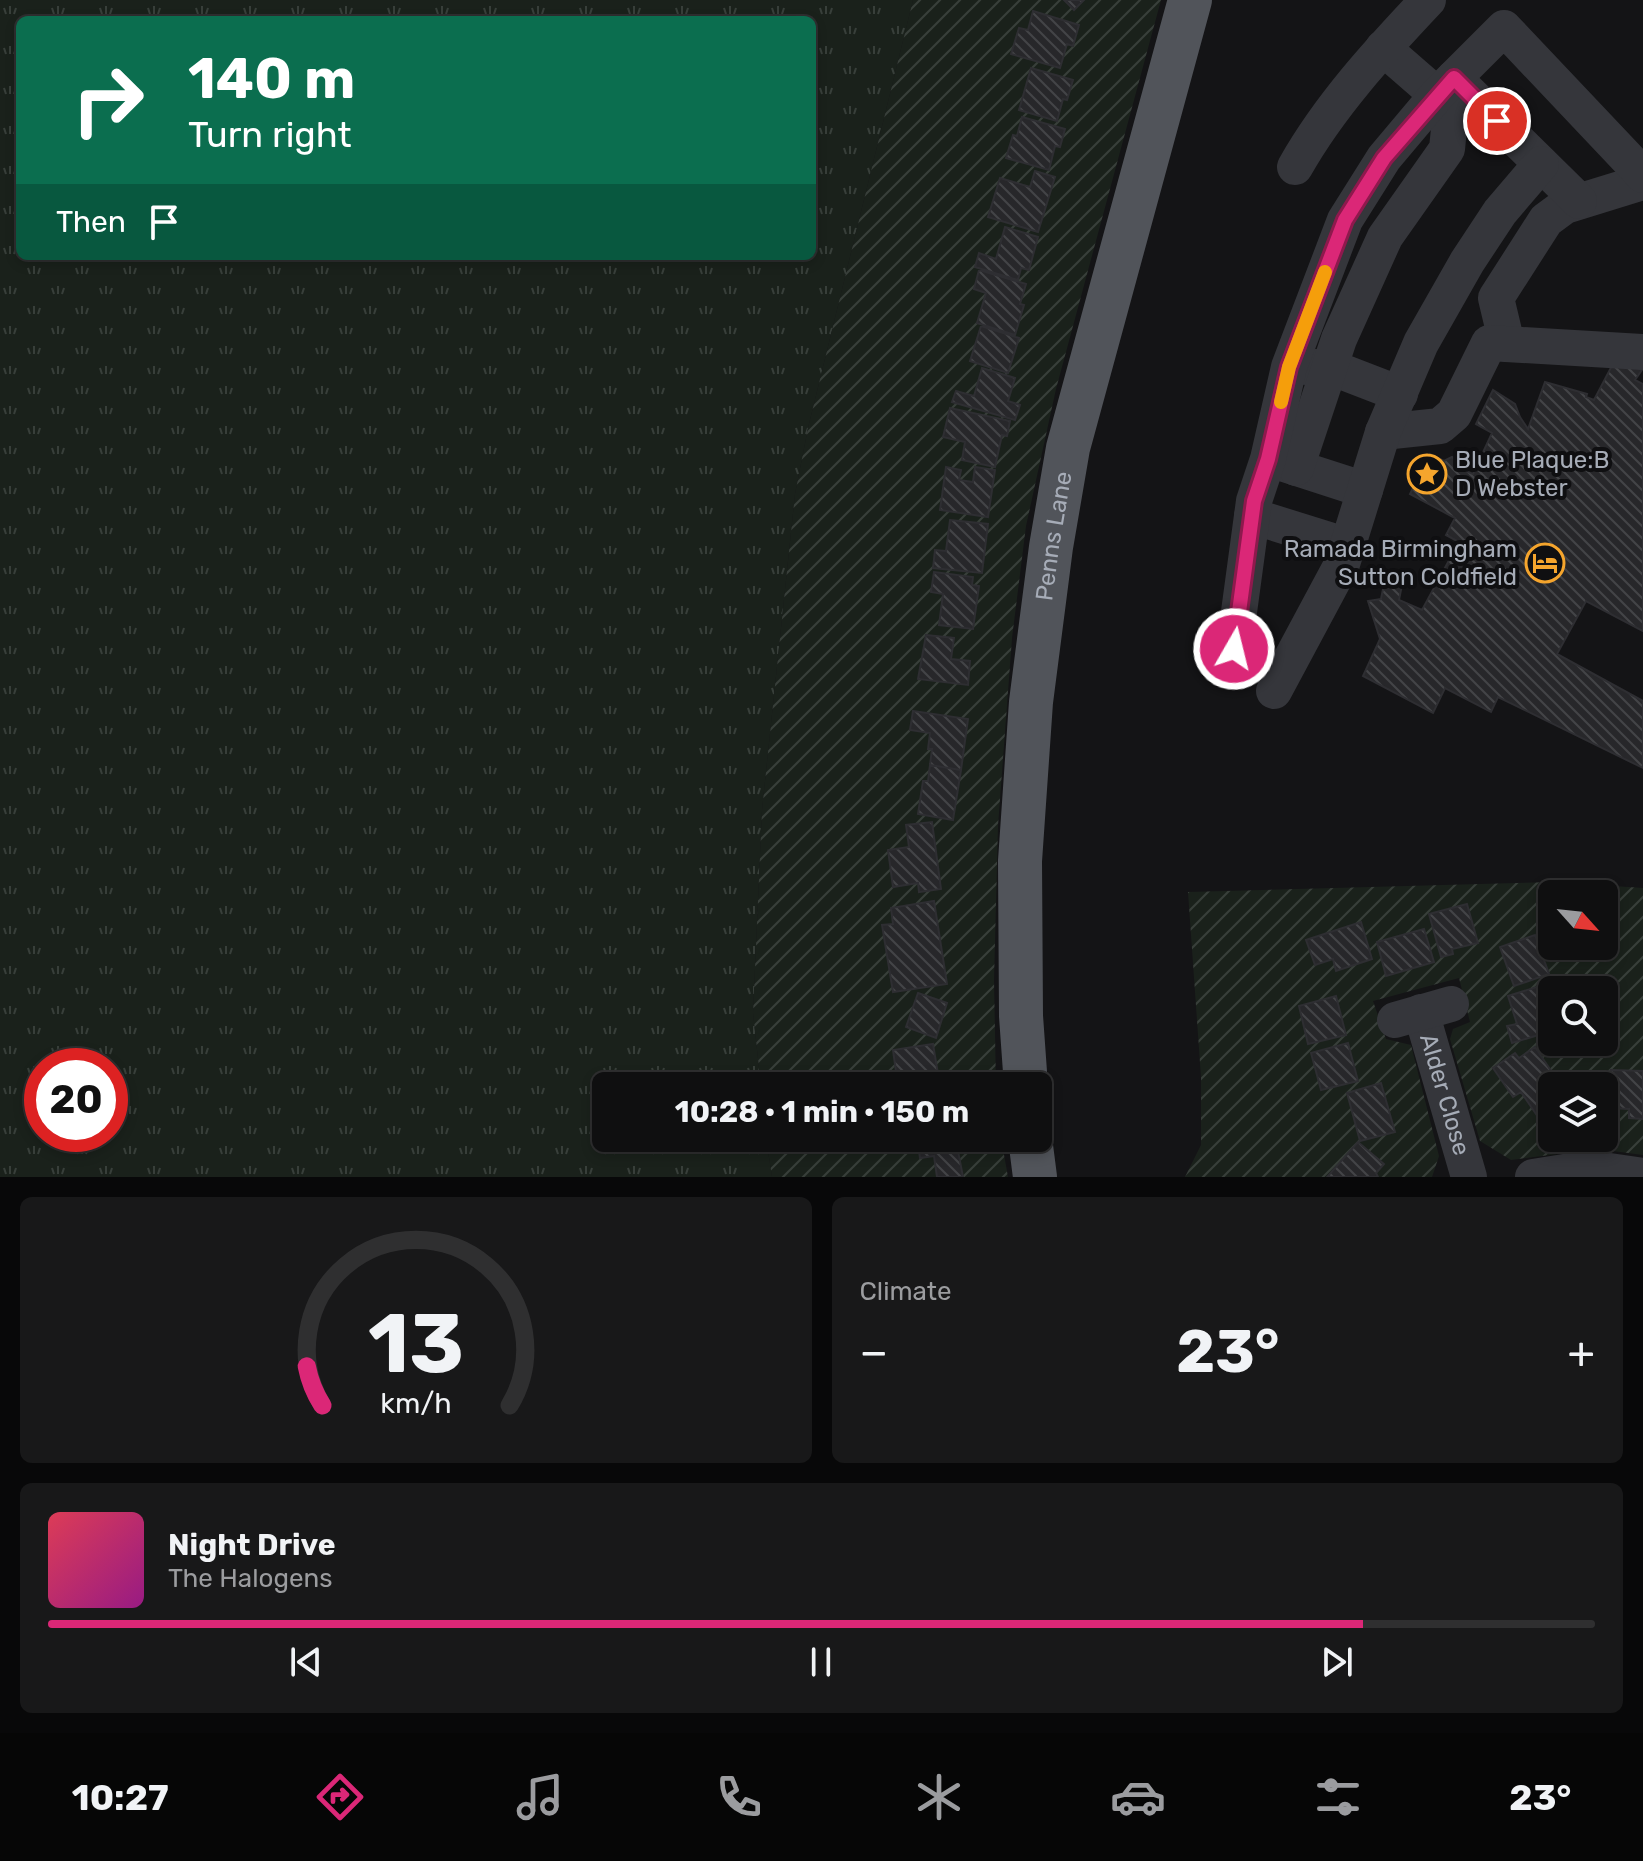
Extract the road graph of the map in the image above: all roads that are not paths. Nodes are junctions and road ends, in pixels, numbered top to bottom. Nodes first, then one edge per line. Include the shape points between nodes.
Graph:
1 (1190, 0) edge
2 (1428, 0) edge
3 (1383, 48) junction
4 (1445, 87) junction
5 (1541, 164) junction
6 (1295, 167) dead end
7 (1643, 175) edge
8 (1643, 182) edge
9 (1579, 201) junction
10 (1507, 344) junction
11 (1643, 352) edge
12 (1289, 367) junction
13 (1330, 367) junction
14 (1400, 394) junction
15 (1383, 432) junction
16 (1282, 463) junction
17 (1365, 490) junction
18 (1252, 516) junction
19 (1348, 546) junction
20 (1234, 649) dead end
21 (1274, 691) dead end
22 (1422, 1012) dead end
23 (1025, 1072) edge
24 (1032, 1152) edge
25 (1643, 1176) edge
26 (1035, 1177) edge
27 (1469, 1177) edge
28 (1533, 1177) edge

1 - 23 main road, Penns Lane via 1068,448 1051,547 1031,702 1020,861
2 - 3 street
3 - 4 street
3 - 6 street via 1317,129
4 - 5 street
4 - 7 street via 1504,28
4 - 12 street via 1384,158 1345,220
4 - 13 street via 1447,149 1385,237
5 - 9 street
5 - 14 street via 1467,262 1421,343
8 - 9 street
9 - 10 street via 1546,220 1496,298
10 - 11 street
10 - 15 street via 1489,343 1454,414 1440,426
12 - 13 street
12 - 16 street
13 - 14 street
13 - 16 street
14 - 15 street
15 - 17 street
16 - 17 street
16 - 18 street via 1254,501
17 - 19 street
18 - 19 street
18 - 20 street
19 - 21 street
22 - 27 street, Alder Close
24 - 26 main road
25 - 28 street via 1589,1168

